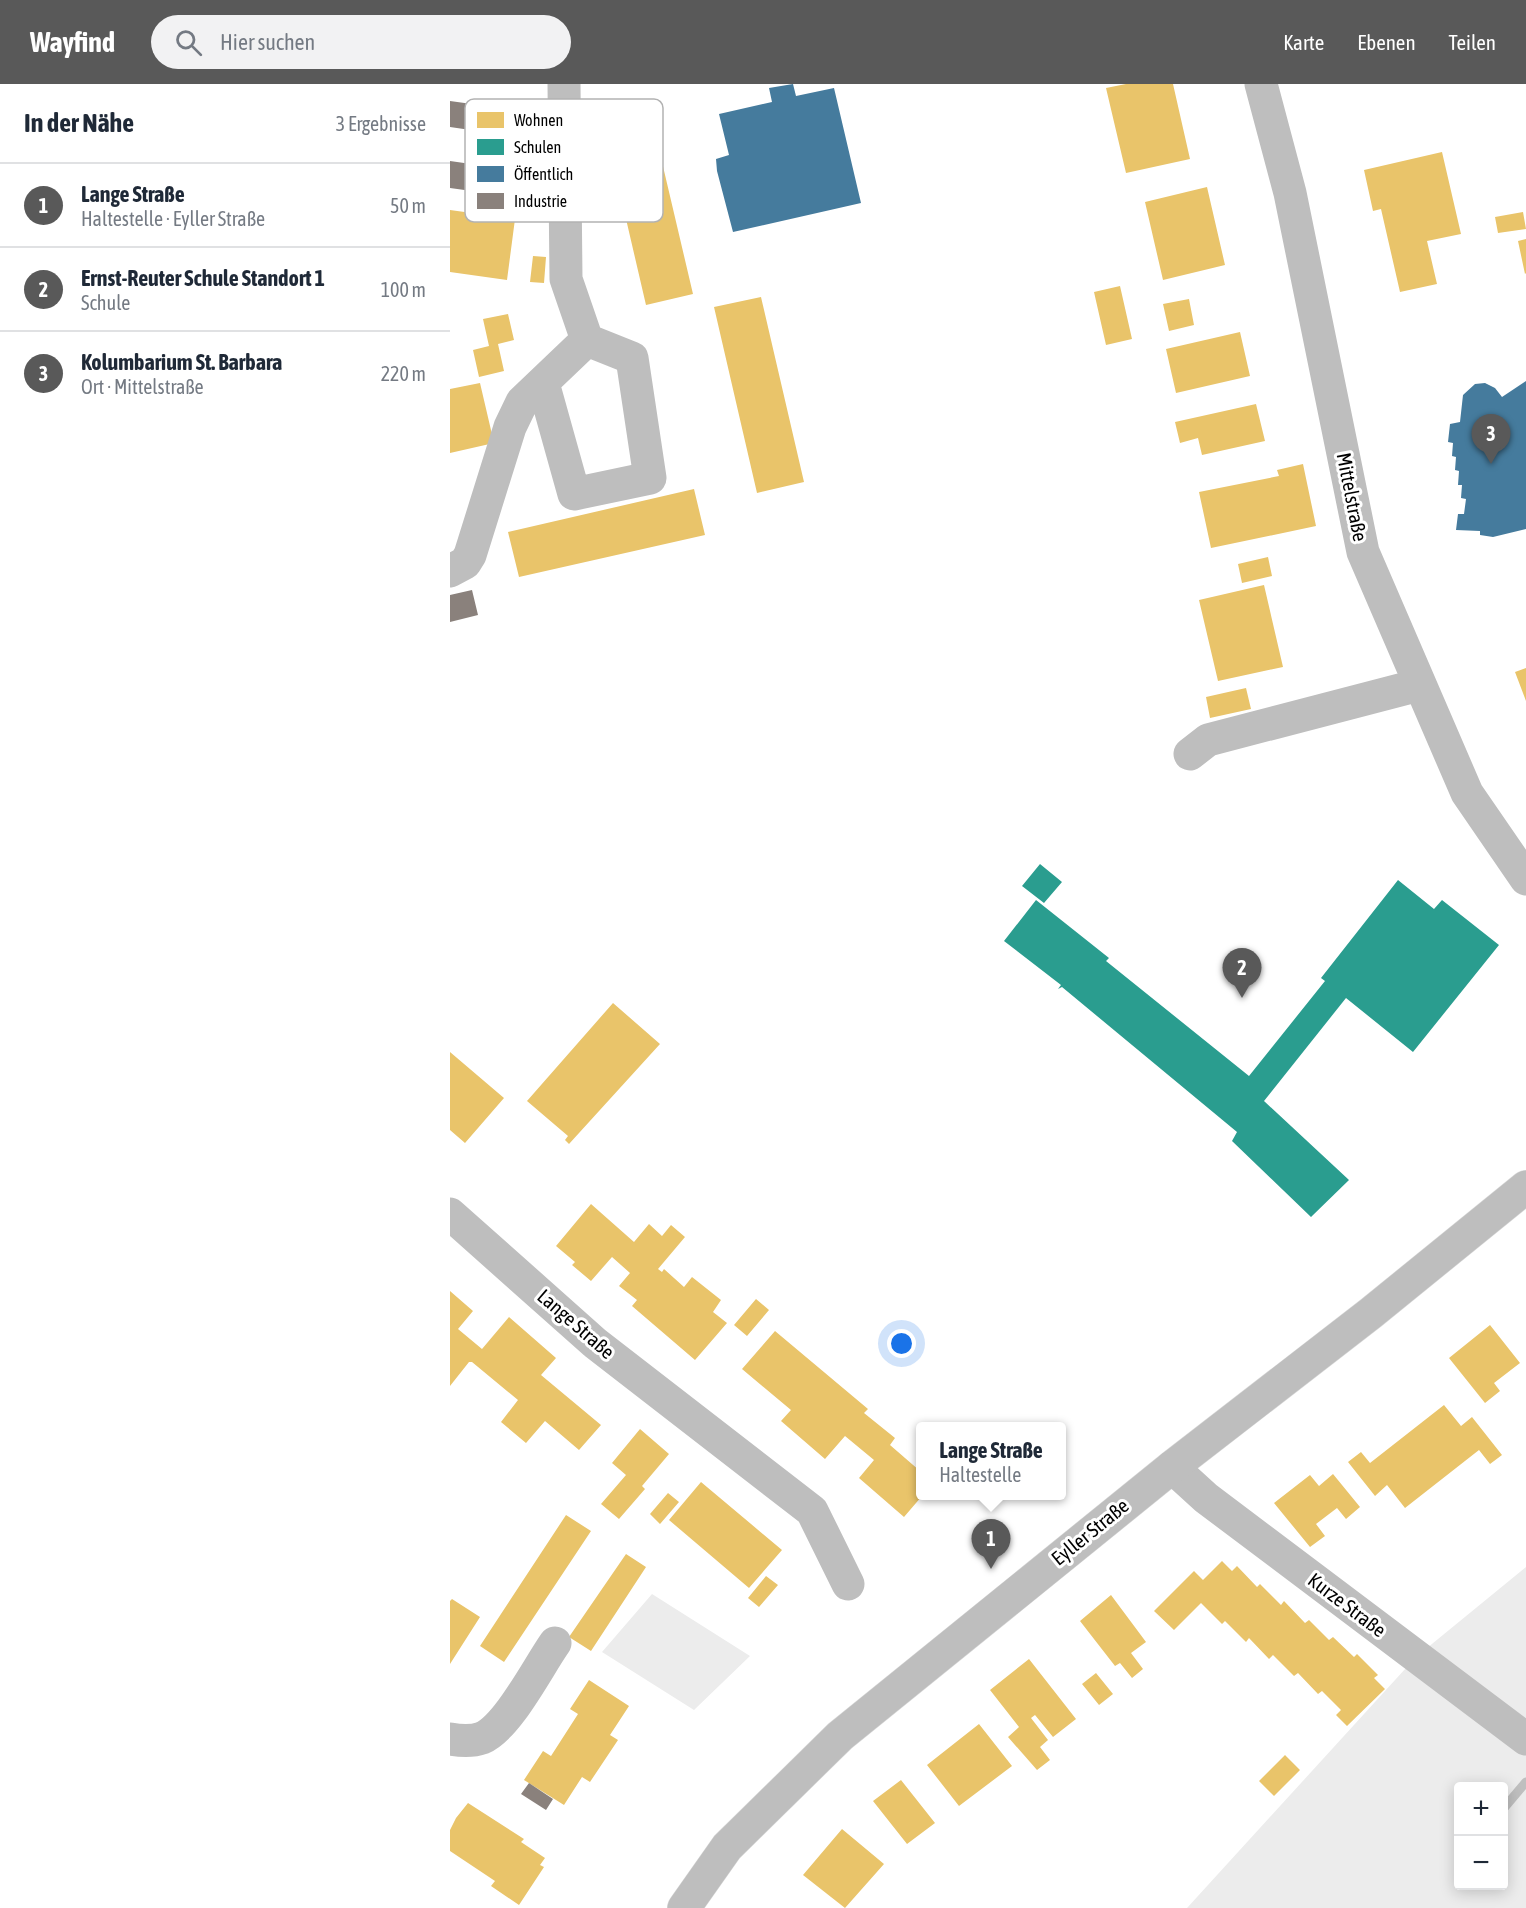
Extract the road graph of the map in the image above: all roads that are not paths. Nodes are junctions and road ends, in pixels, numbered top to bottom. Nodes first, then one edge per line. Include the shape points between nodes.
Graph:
1 (564, 84) edge
2 (1262, 84) edge
3 (564, 99) edge
4 (565, 222) edge
5 (587, 340) junction
6 (543, 383) junction
7 (450, 571) edge
8 (1419, 685) junction
9 (1190, 754) dead end
10 (1526, 879) edge
11 (1526, 1187) edge
12 (450, 1214) edge
13 (1172, 1467) junction
14 (848, 1584) dead end
15 (555, 1643) dead end
16 (450, 1739) edge
17 (1526, 1739) edge
18 (684, 1908) edge

1 - 3 street
2 - 8 street, Mittelstraße via 1290,193 1363,552
4 - 5 street via 566,279
5 - 6 street
5 - 6 street via 632,358 650,478 574,494
6 - 7 street via 522,402 510,427 470,555 465,563
8 - 9 street via 1208,740
8 - 10 street, Mittelstraße via 1467,793
11 - 13 street, Eyller Straße
12 - 14 street, Lange Straße via 595,1343 812,1511
13 - 17 street, Kurze Straße via 1206,1498
13 - 18 street, Eyller Straße via 840,1736 727,1847
15 - 16 street via 504,1719 483,1737 463,1742

